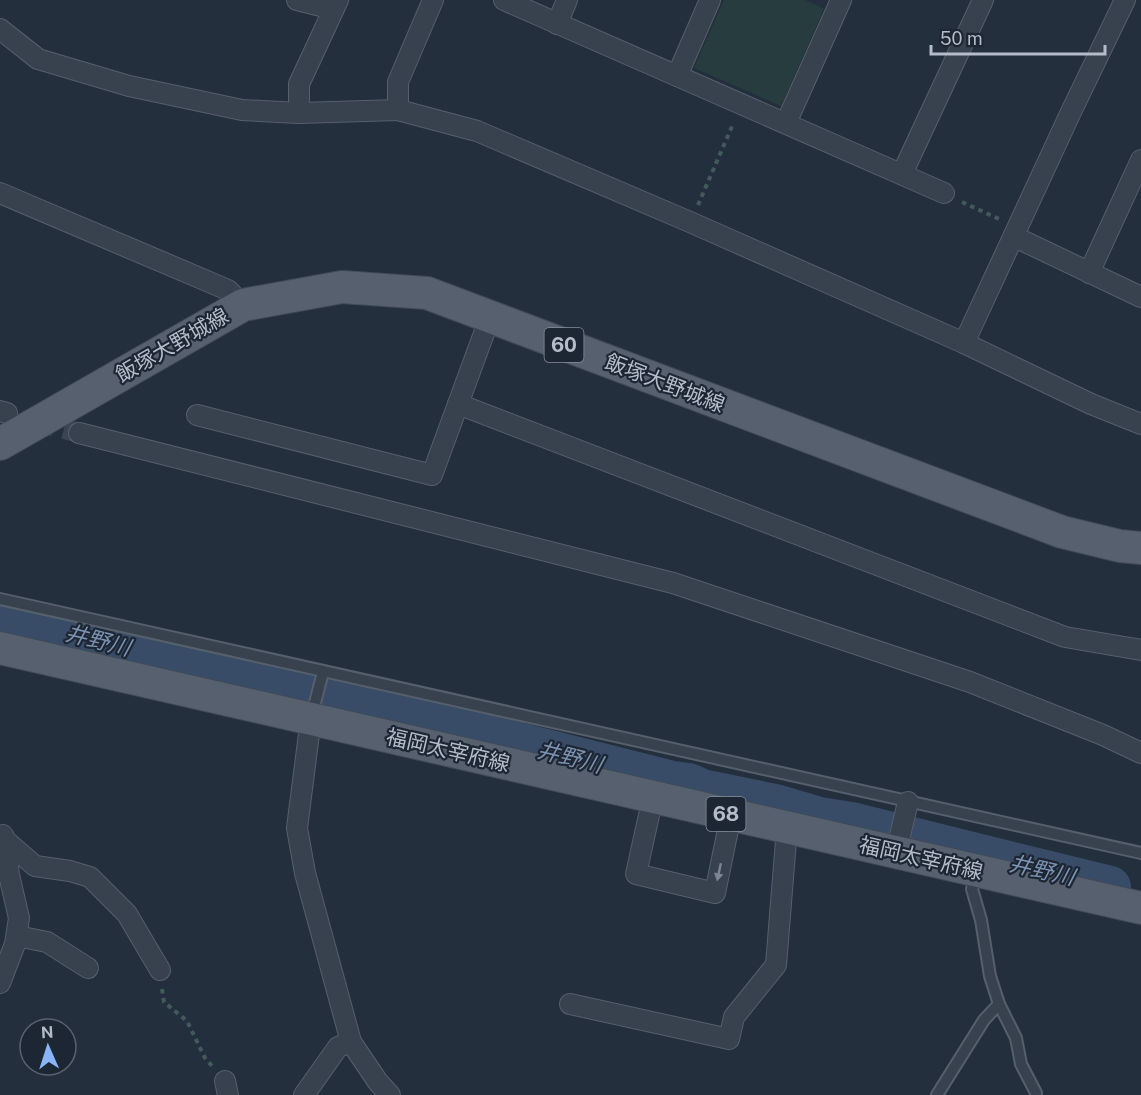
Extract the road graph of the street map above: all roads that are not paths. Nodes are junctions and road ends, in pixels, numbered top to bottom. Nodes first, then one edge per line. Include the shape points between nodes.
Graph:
1 (297, 0) edge
2 (433, 0) edge
3 (504, 0) edge
4 (567, 0) edge
5 (710, 0) edge
6 (841, 0) edge
7 (983, 0) edge
8 (1125, 0) edge
9 (335, 5) edge
10 (557, 24) junction
11 (0, 29) edge
12 (677, 76) junction
13 (398, 110) junction
14 (299, 113) junction
15 (786, 123) junction
16 (1141, 160) edge
17 (902, 174) junction
18 (944, 193) road end
19 (0, 194) edge
20 (1016, 232) junction
21 (1089, 273) junction
22 (1141, 297) edge
23 (243, 304) junction
24 (490, 317) junction
25 (964, 343) junction
26 (458, 404) junction
27 (197, 415) dead end
28 (1141, 424) edge
29 (79, 433) tunnel mouth
30 (0, 444) edge
31 (1141, 548) edge
32 (0, 598) edge
33 (0, 648) edge
34 (1141, 650) edge
35 (323, 672) junction
36 (313, 712) junction
37 (1141, 753) edge
38 (652, 797) junction
39 (908, 802) junction
40 (731, 815) junction
41 (787, 828) junction
42 (3, 835) edge
43 (897, 848) junction
44 (1141, 853) edge
45 (976, 871) junction
46 (1141, 908) edge
47 (16, 936) junction
48 (88, 968) dead end
49 (160, 970) road end
50 (0, 983) edge
51 (570, 1004) dead end
52 (999, 1004) junction
53 (351, 1042) junction
54 (1036, 1093) dead end
55 (304, 1095) edge
56 (390, 1095) edge
57 (937, 1095) edge

1 - 9 street
2 - 13 street via 398,82
3 - 10 street
4 - 10 street
5 - 12 street
6 - 15 street
7 - 17 street
8 - 20 street
9 - 14 street via 299,84
10 - 12 street
11 - 14 street via 38,59 129,86 242,110
12 - 15 street
13 - 14 street
13 - 25 street via 477,131
15 - 17 street
16 - 21 street
17 - 18 street
19 - 23 street via 228,290
20 - 21 street
20 - 25 street
21 - 22 street
23 - 24 main road, 飯塚大野城線 / 60 via 342,287 427,293
23 - 30 main road, 飯塚大野城線 / 60
24 - 26 street
24 - 31 main road, 飯塚大野城線 / 60 via 1062,532
25 - 28 street via 1090,404
26 - 27 street via 432,476
26 - 34 street via 1065,637
29 - 37 street via 673,583 970,682
32 - 35 lane
33 - 36 main road, 福岡太宰府線 / 68
35 - 36 lane
35 - 39 lane
36 - 38 main road, 福岡太宰府線 / 68
36 - 53 street via 297,828 305,873
38 - 40 main road, 福岡太宰府線 / 68
40 -> 38 street via 715,893 636,874
39 - 43 street
39 - 44 lane
40 - 41 main road, 福岡太宰府線 / 68
41 - 43 main road, 福岡太宰府線 / 68
41 - 51 street via 776,966 734,1017 729,1038
42 - 47 street via 18,918
42 - 49 street via 36,866 90,877 127,914
43 - 45 main road, 福岡太宰府線 / 68
45 - 46 main road, 福岡太宰府線 / 68
45 - 52 lane via 972,889
47 - 48 street via 47,942
47 - 50 street
52 - 54 lane
52 - 57 lane via 984,1020
53 - 55 street via 338,1047
53 - 56 street

